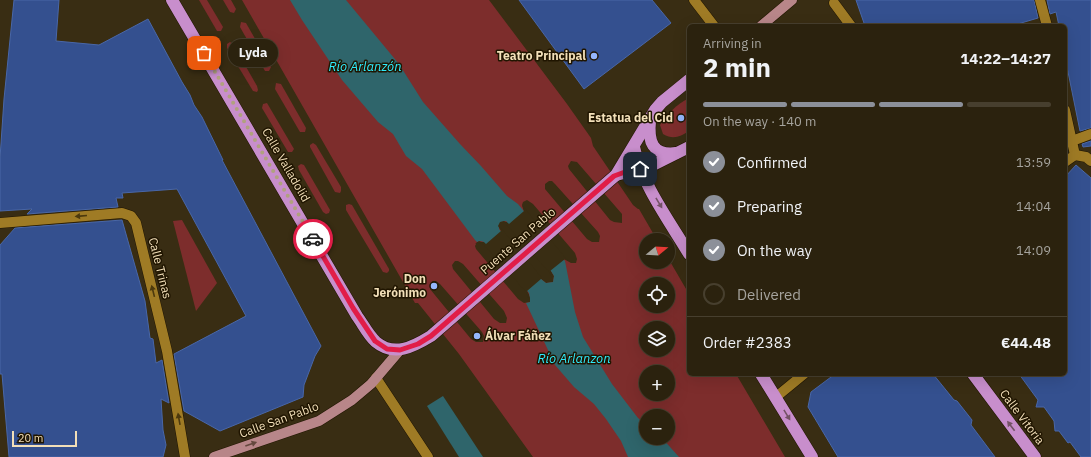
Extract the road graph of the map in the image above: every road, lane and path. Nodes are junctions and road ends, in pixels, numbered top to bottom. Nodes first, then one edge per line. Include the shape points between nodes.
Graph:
1 (172, 0) edge
2 (694, 0) edge
3 (792, 0) edge
4 (1040, 0) edge
5 (834, 3) dead end
6 (712, 24) edge
7 (763, 24) edge
8 (850, 24) edge
9 (1046, 24) edge
10 (687, 82) edge
11 (687, 90) edge
12 (671, 94) junction
13 (1067, 119) edge
14 (650, 120) junction
15 (1091, 134) edge
16 (1072, 140) junction
17 (634, 147) junction
18 (684, 149) edge
19 (1075, 155) junction
20 (1091, 160) edge
21 (1067, 161) edge
22 (640, 169) junction
23 (616, 175) junction
24 (0, 223) edge
25 (687, 251) edge
26 (400, 350) junction
27 (762, 376) edge
28 (802, 376) edge
29 (974, 376) edge
30 (376, 378) junction
31 (776, 397) junction
32 (185, 457) edge
33 (214, 457) edge
34 (428, 457) edge
35 (812, 457) edge
36 (1034, 457) edge

1 - 26 highway, Calle Valladolid via 363,324 375,341 387,349
2 - 6 street
3 - 7 main road
4 - 9 street
5 - 8 street
10 - 12 highway
11 - 12 highway
12 - 14 highway via 658,106
13 - 16 street
14 - 17 highway
14 - 18 highway via 650,141 656,149 668,154
15 - 16 street
16 - 19 street
17 - 22 highway
17 - 23 highway
18 - 22 highway via 663,161
19 - 20 street
19 - 21 street
22 - 23 highway
22 -> 25 highway
23 - 26 highway, Puente San Pablo via 439,329 418,344
32 -> 24 street, Calle Trinas via 161,322 136,222 131,216 122,213
26 - 30 main road, Calle San Pablo
27 - 31 highway
28 - 31 street
36 -> 29 highway, Calle Vitoria
33 -> 30 main road, Calle San Pablo via 319,421 352,400
30 - 34 street
31 -> 35 highway

